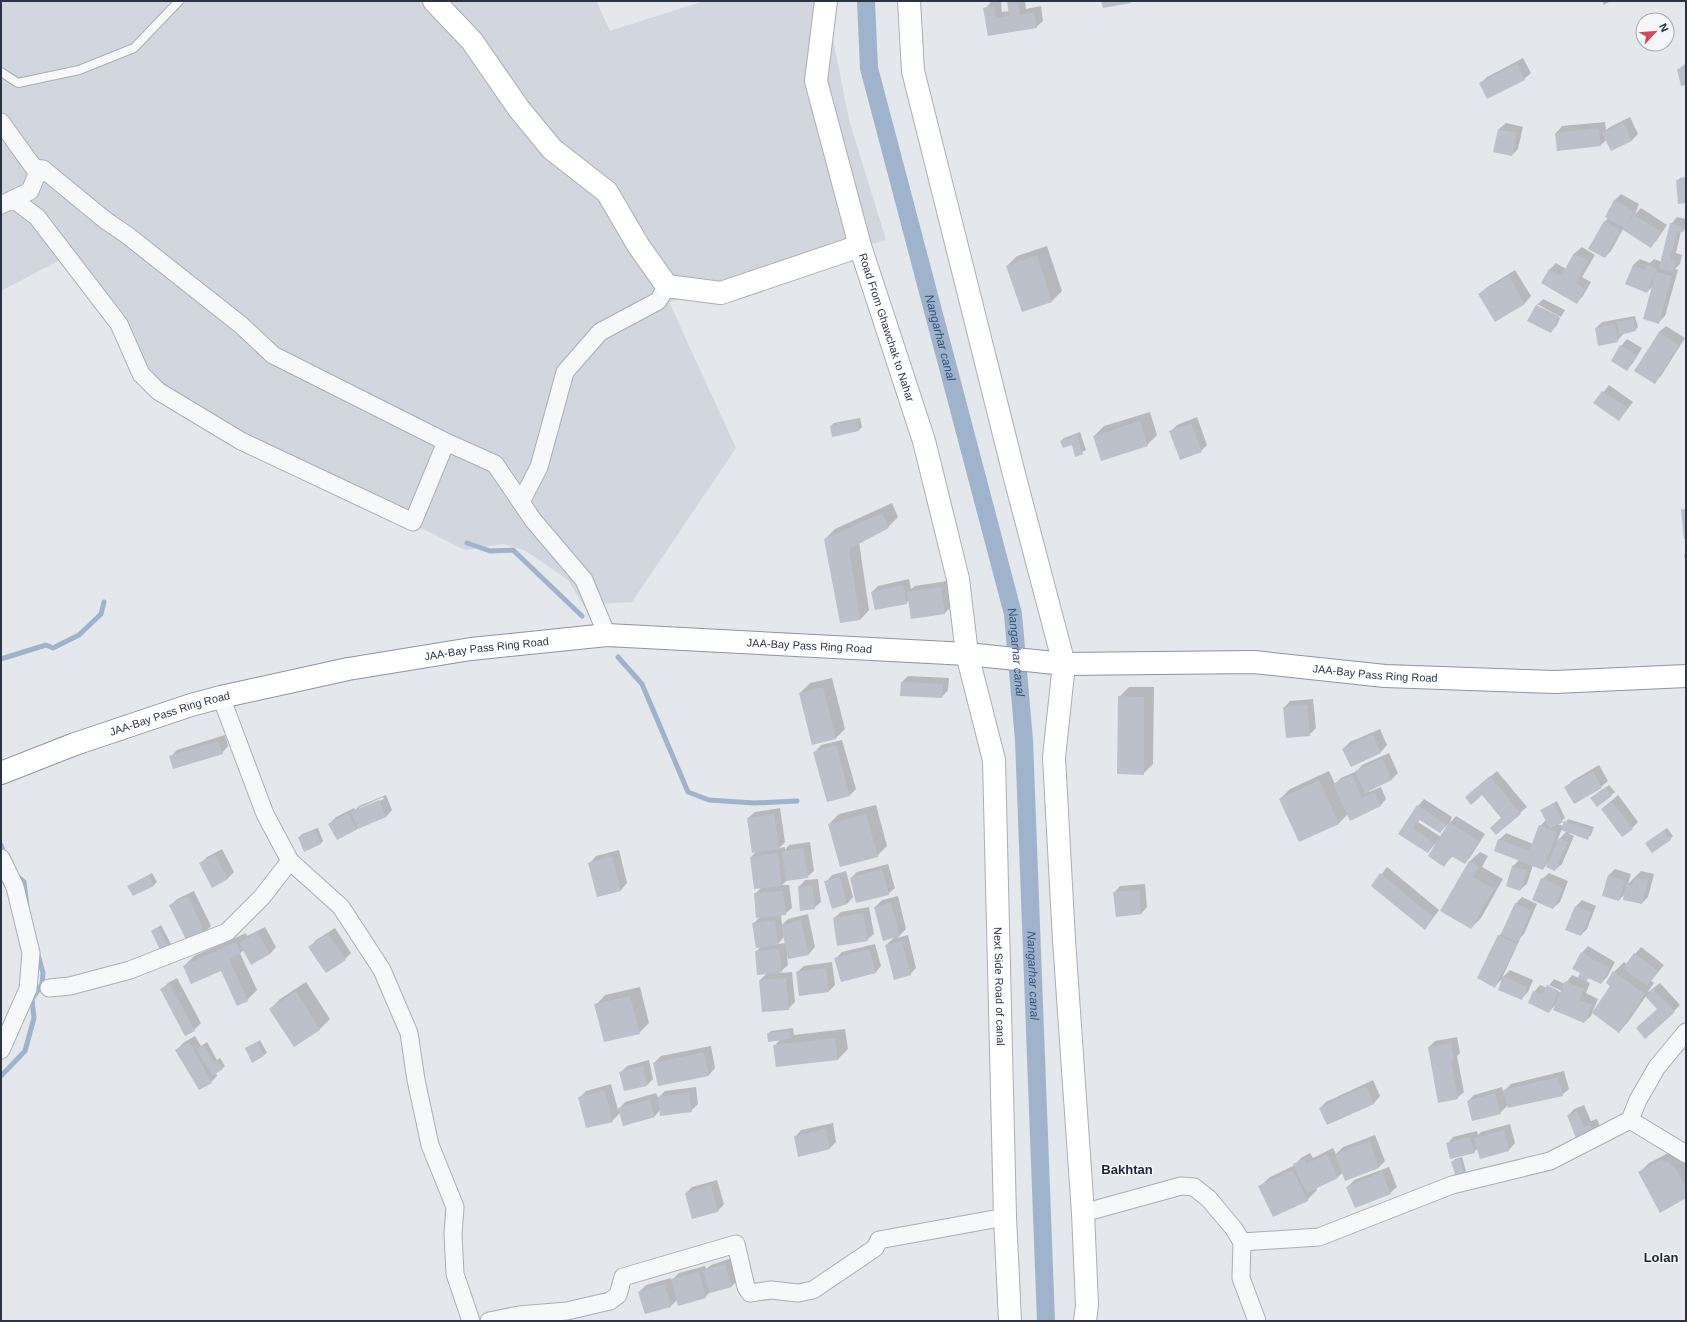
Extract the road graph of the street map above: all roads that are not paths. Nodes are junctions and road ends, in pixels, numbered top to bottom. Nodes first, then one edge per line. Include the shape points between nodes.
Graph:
1 (179, 1) edge
2 (434, 1) edge
3 (826, 1) edge
4 (909, 1) edge
5 (1, 72) edge
6 (1, 122) edge
7 (34, 168) junction
8 (7, 202) edge
9 (860, 246) junction
10 (667, 286) junction
11 (446, 442) junction
12 (521, 502) junction
13 (607, 635) junction
14 (977, 656) junction
15 (1064, 664) junction
16 (1686, 676) edge
17 (221, 697) junction
18 (1, 772) edge
19 (1, 858) edge
20 (290, 861) junction
21 (48, 988) dead end
22 (1686, 1032) edge
23 (1, 1050) edge
24 (1630, 1120) junction
25 (1686, 1154) edge
26 (1083, 1213) junction
27 (1005, 1217) junction
28 (1242, 1242) junction
29 (471, 1321) edge
30 (489, 1321) edge
31 (1010, 1321) edge
32 (1085, 1321) edge
33 (1258, 1321) edge

1 - 5 lane via 134,48 79,70 18,82
2 - 10 main road via 472,41 518,109 552,148 607,192 638,245
3 - 9 main road, Road From Ghawchak to Nahar via 816,81
4 - 15 main road via 914,71 1013,471
6 - 7 street
7 - 8 street via 37,174 30,191
7 - 11 street via 43,169 241,325 273,355
8 - 11 street via 37,217 119,324 141,374 158,391 241,441 413,522
9 - 10 main road via 721,293
9 - 14 main road, Road From Ghawchak to Nahar via 924,441
10 - 12 street via 658,302 600,332 565,372 540,467
11 - 12 street via 496,464
12 - 13 street via 584,580
13 - 14 main road, JAA-Bay Pass Ring Road
13 - 17 main road, JAA-Bay Pass Ring Road via 471,649 348,669
14 - 15 main road, JAA-Bay Pass Ring Road
14 - 27 main road, Next Side Road of canal via 994,760
15 - 16 main road, JAA-Bay Pass Ring Road via 1254,662 1385,676 1555,682
15 - 26 main road via 1054,757
17 - 18 main road, JAA-Bay Pass Ring Road via 191,705
17 - 20 street via 264,814
19 - 23 street via 15,887 31,954 28,989
20 - 21 street via 262,897 227,932 130,970 70,986
20 - 29 street via 341,907 382,970 409,1033 430,1145 455,1206 455,1274
22 - 24 street via 1657,1067
24 - 25 street
24 - 28 street via 1550,1161 1452,1185 1319,1237
26 - 28 street via 1181,1186 1194,1187 1214,1205
26 - 32 main road via 1087,1305
27 - 30 street via 879,1240 875,1248 813,1290 798,1293 771,1290 750,1293 746,1287 736,1244 623,1277 618,1295 610,1301 568,1311 519,1315
27 - 31 main road, Next Side Road of canal
28 - 33 street via 1241,1278

